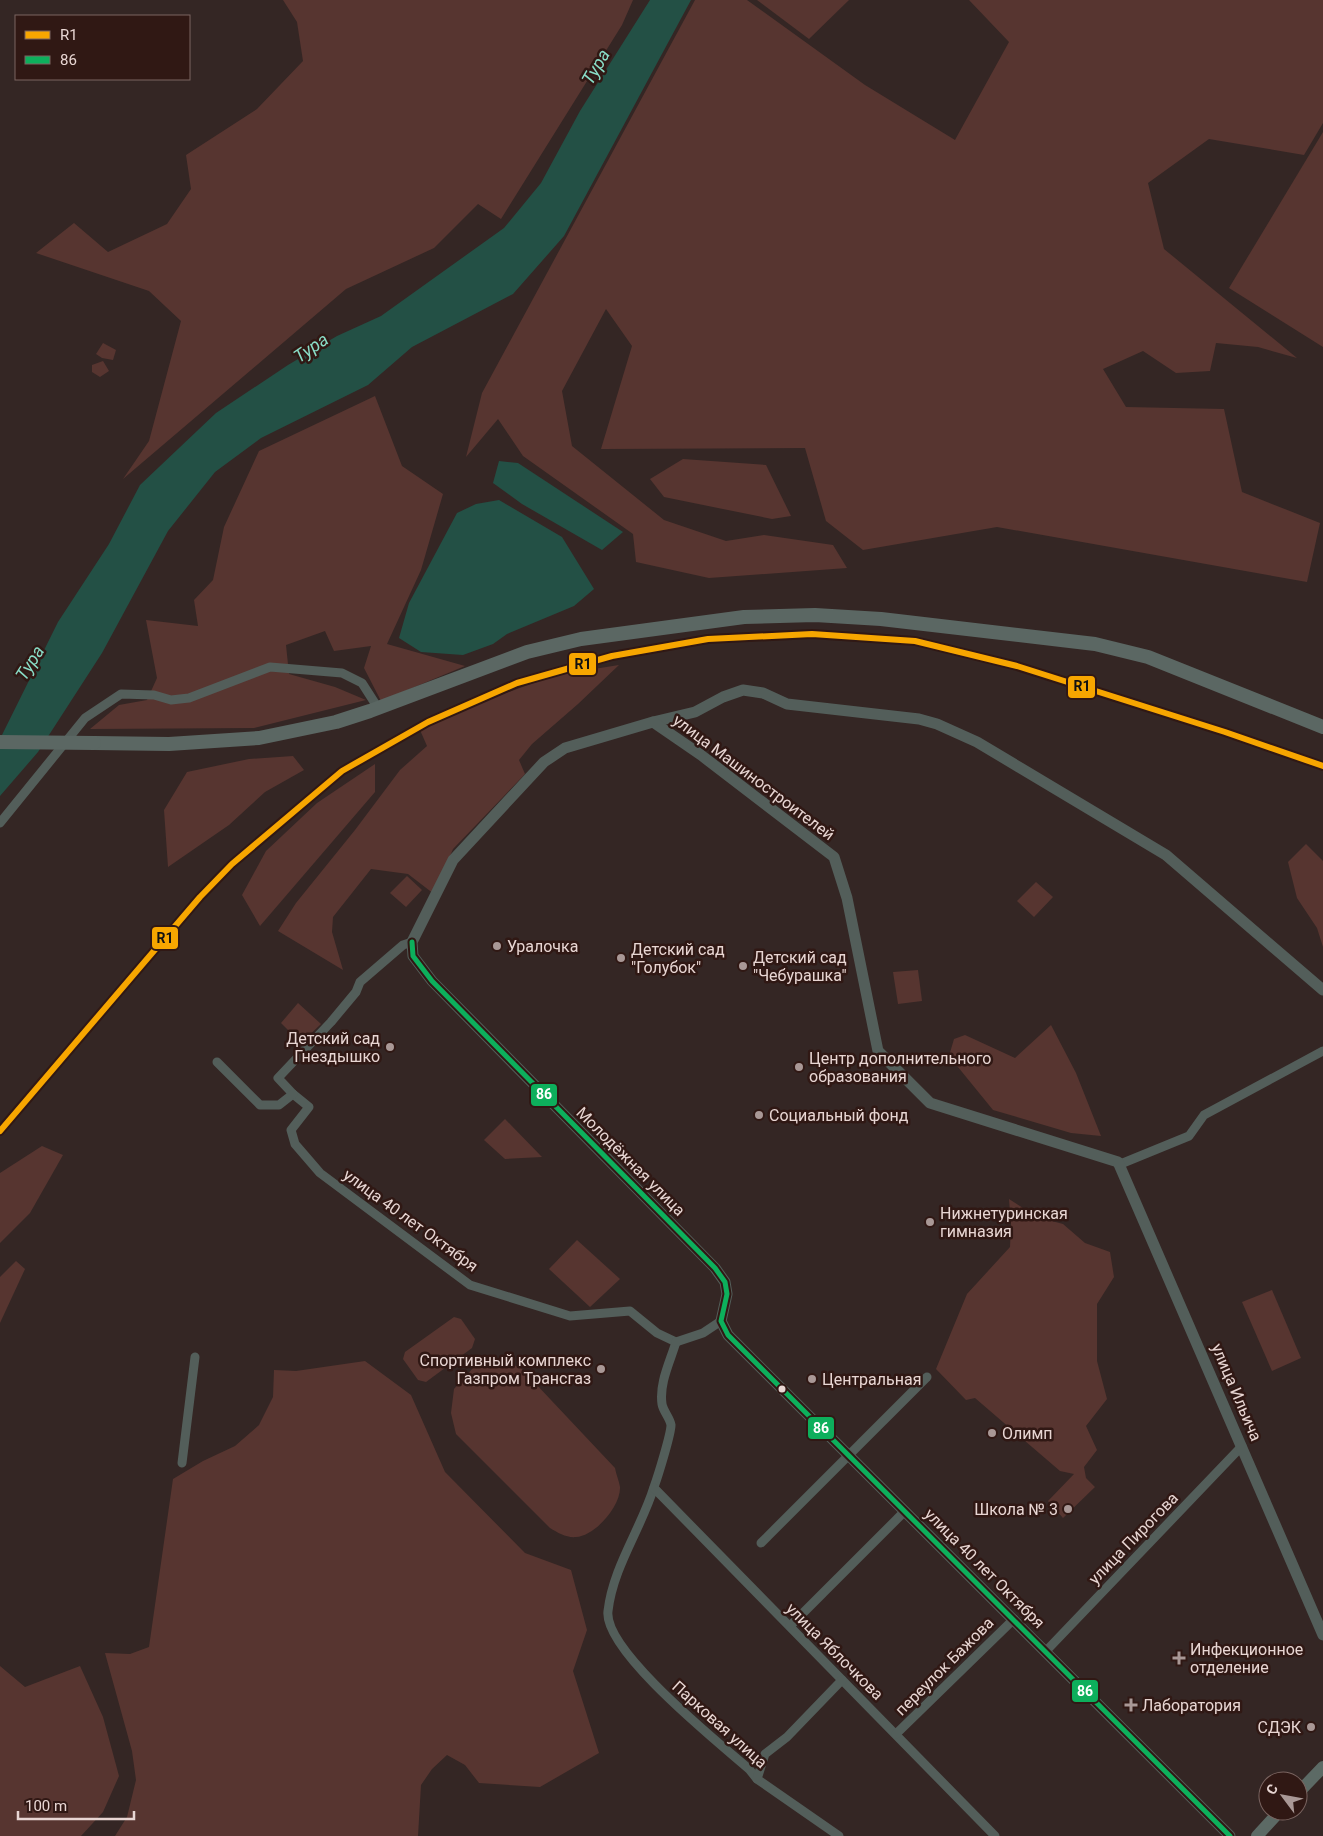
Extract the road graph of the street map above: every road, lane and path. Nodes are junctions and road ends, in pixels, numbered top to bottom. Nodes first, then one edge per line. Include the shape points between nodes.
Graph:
1 (378, 708) junction
2 (653, 722) junction
3 (1323, 727) edge
4 (0, 742) edge
5 (0, 823) edge
6 (412, 942) junction
7 (1323, 990) edge
8 (1323, 1051) edge
9 (217, 1062) dead end
10 (293, 1094) junction
11 (1118, 1162) junction
12 (721, 1321) junction
13 (676, 1342) junction
14 (195, 1357) dead end
15 (927, 1377) dead end
16 (1242, 1446) junction
17 (848, 1454) junction
18 (182, 1463) dead end
19 (654, 1488) junction
20 (905, 1511) junction
21 (761, 1543) dead end
22 (1014, 1619) junction
23 (790, 1626) junction
24 (1323, 1635) edge
25 (1046, 1651) junction
26 (842, 1680) junction
27 (896, 1734) junction
28 (1323, 1766) edge
29 (757, 1779) junction
30 (1308, 1782) edge
31 (1271, 1821) edge
32 (839, 1836) edge
33 (995, 1836) edge
34 (1230, 1836) edge
35 (1257, 1836) edge

1 - 3 main road via 527,652 580,639 744,617 815,615 881,619 1095,644 1148,657
1 - 4 main road, bridge via 336,722 259,738 169,744
1 - 5 street via 362,684 342,674 270,666 189,698 171,700 154,695 121,694 84,718
2 - 6 street, улица Машиностроителей via 565,748 544,762 453,860
2 - 7 street via 695,712 743,690 763,693 787,704 937,724 1040,778 1166,855
2 - 11 street, улица Машиностроителей via 834,857 848,898 878,1051 930,1103
6 - 10 street via 403,945 360,982 356,992 331,1022 278,1078
6 - 12 street, Молодёжная улица via 413,956 432,981 715,1268 725,1282 727,1294
8 - 11 street via 1204,1116 1189,1136 1123,1163
9 - 10 street via 260,1105 278,1105
10 - 13 street, улица 40 лет Октября via 309,1107 292,1130 295,1144 320,1173 470,1285 570,1316 630,1311 657,1333
11 - 16 street, улица Ильича
12 - 13 street via 703,1333
12 - 17 street, улица 40 лет Октября via 728,1335
13 - 19 street via 662,1385 662,1405 671,1425
14 - 18 street
15 - 17 street
16 - 24 street, улица Ильича
16 - 25 street, улица Пирогова
17 - 20 street, улица 40 лет Октября
17 - 21 street
19 - 23 street, улица Яблочкова
19 - 29 street, Парковая улица via 617,1574 607,1613 612,1633 625,1653 660,1691
20 - 22 street, улица 40 лет Октября
20 - 23 street
22 - 25 street, улица 40 лет Октября
22 - 27 street, переулок Бажова
23 - 26 street, улица Яблочкова
25 - 34 street, улица 40 лет Октября
26 - 27 street, улица Яблочкова
26 - 29 street via 787,1737 764,1754
27 - 33 street, улица Яблочкова
28 - 30 main road
29 - 32 street, Парковая улица
31 - 35 main road

